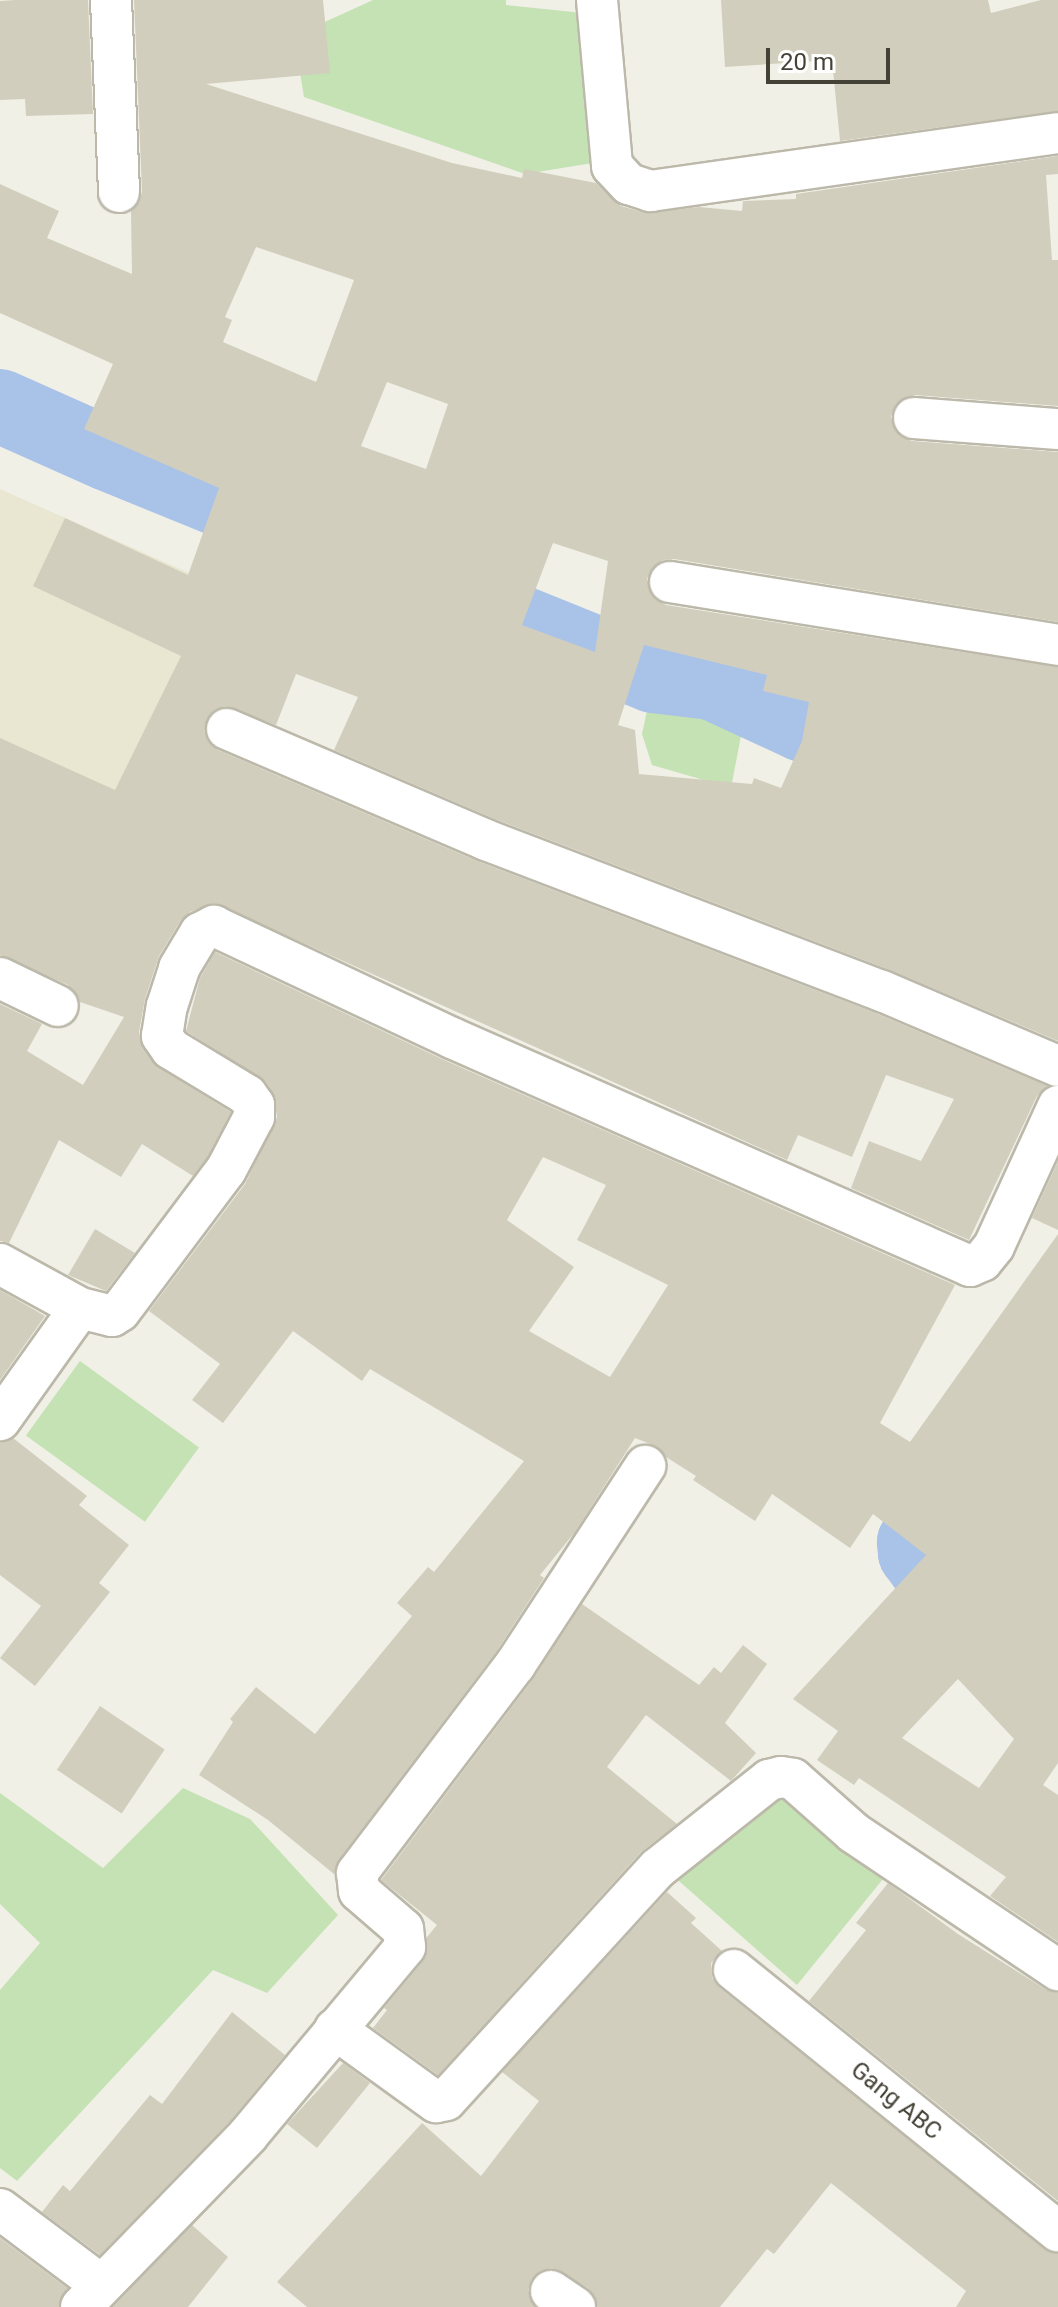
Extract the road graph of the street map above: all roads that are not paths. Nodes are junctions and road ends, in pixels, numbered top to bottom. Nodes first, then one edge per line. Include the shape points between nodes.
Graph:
1 (111, 0) edge
2 (597, 0) edge
3 (1058, 133) edge
4 (119, 192) dead end
5 (914, 418) dead end
6 (1058, 429) edge
7 (670, 582) dead end
8 (1058, 645) edge
9 (227, 729) dead end
10 (0, 978) edge
11 (58, 1006) dead end
12 (1058, 1066) edge
13 (1058, 1106) edge
14 (0, 1264) edge
15 (80, 1308) junction
16 (0, 1420) edge
17 (645, 1466) dead end
18 (734, 1970) dead end
19 (1058, 1970) edge
20 (335, 2029) junction
21 (0, 2209) edge
22 (1058, 2231) edge
23 (90, 2295) edge

1 - 4 street
2 - 3 street via 612,166 629,184 651,191
5 - 6 street
7 - 8 street
9 - 12 street via 486,840 882,991
10 - 11 street
13 - 15 street via 994,1246 970,1266 452,1038 214,926 200,933 179,968 162,1036 171,1049 247,1095 254,1117 226,1170 120,1311 112,1316
14 - 15 street
15 - 16 street
17 - 20 street via 515,1665 357,1873 359,1891 403,1929 405,1947
18 - 22 street, Gang ABC
19 - 20 street via 854,1833 793,1779 781,1777 769,1780 658,1868 446,2100 436,2102
20 - 23 street via 248,2135
21 - 23 street

